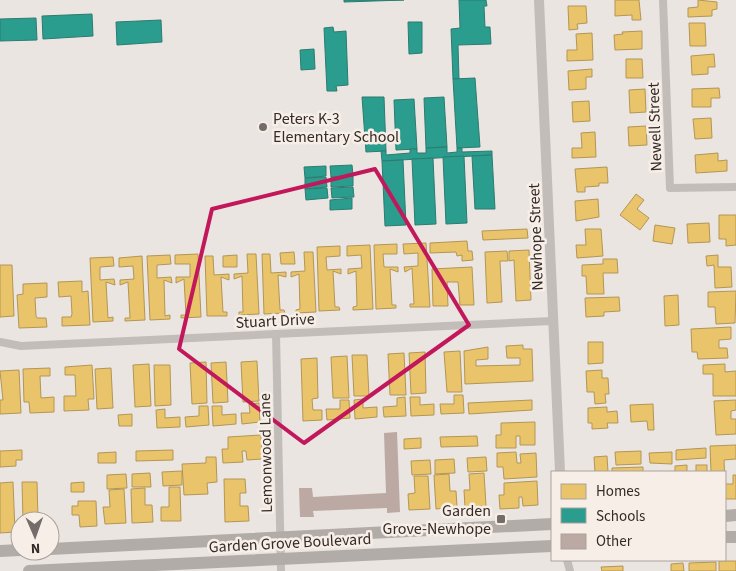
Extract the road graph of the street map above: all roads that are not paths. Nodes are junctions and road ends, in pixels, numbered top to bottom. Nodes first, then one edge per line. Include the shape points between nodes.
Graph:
1 (539, 0) edge
2 (663, 0) edge
3 (736, 187) edge
4 (552, 322) junction
5 (276, 334) junction
6 (0, 342) edge
7 (560, 471) edge
8 (551, 524) edge
9 (280, 537) junction
10 (551, 546) edge
11 (60, 548) edge
12 (281, 565) edge
13 (28, 571) edge

1 - 4 street, Newhope Street
2 - 3 street, Newell Street via 670,188
4 - 5 street, Stuart Drive
4 - 7 street, Newhope Street
5 - 6 street, Stuart Drive via 21,346
5 - 9 street, Lemonwood Lane
8 - 9 main road, Garden Grove Boulevard
9 - 11 main road, Garden Grove Boulevard
9 - 12 street, Lemonwood Lane
10 - 12 main road, Garden Grove Boulevard
12 - 13 main road, Garden Grove Boulevard

